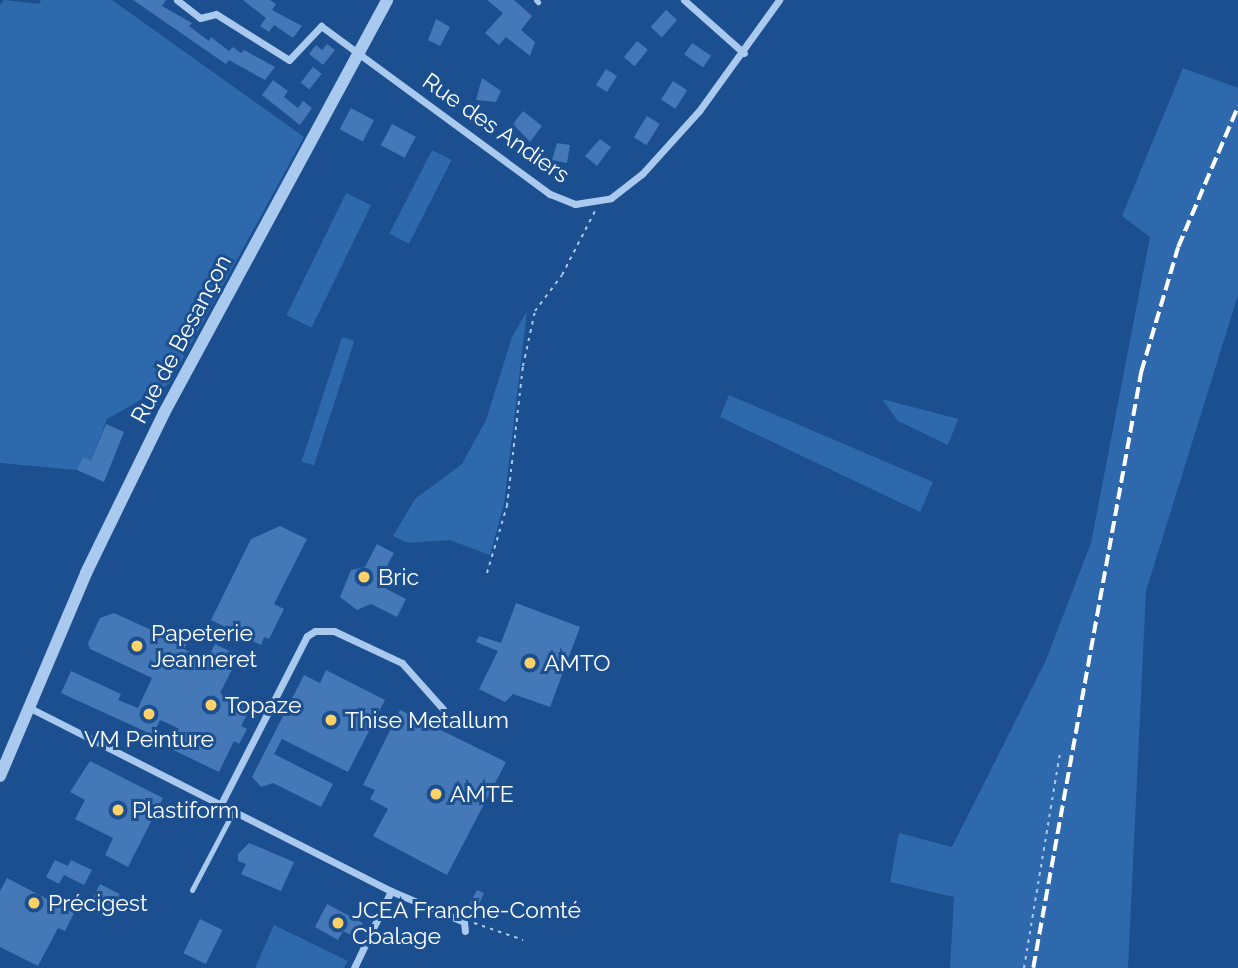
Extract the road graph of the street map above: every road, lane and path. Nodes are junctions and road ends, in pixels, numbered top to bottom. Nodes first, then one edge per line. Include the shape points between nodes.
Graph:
1 (177, 0) edge
2 (387, 0) edge
3 (684, 0) edge
4 (779, 0) edge
5 (360, 52) junction
6 (744, 53) junction
7 (596, 204) junction
8 (486, 573) dead end
9 (30, 708) junction
10 (443, 709) dead end
11 (1060, 753) dead end
12 (0, 776) edge
13 (222, 802) junction
14 (235, 808) junction
15 (192, 890) dead end
16 (391, 891) junction
17 (464, 922) junction
18 (465, 931) dead end
19 (523, 940) dead end
20 (354, 968) edge
21 (1024, 968) edge

1 - 5 street, Rue des Andiers via 200,18 216,14 289,60 321,26
2 - 5 street, Rue de Besançon
3 - 6 street
4 - 6 street
5 - 7 street, Rue des Andiers via 550,194 575,204
5 - 9 street, Rue de Besançon via 164,413 86,573
6 - 7 street via 642,174
7 - 8 path via 596,216 576,252 535,311 523,366 507,506
9 - 12 street, Rue de Besançon
9 - 13 street
10 - 13 street via 402,663 334,631 315,631 307,636
11 - 21 path
13 - 14 street
14 - 15 lane
14 - 16 street
16 - 17 street
16 - 20 street
17 - 18 street
17 - 19 path

